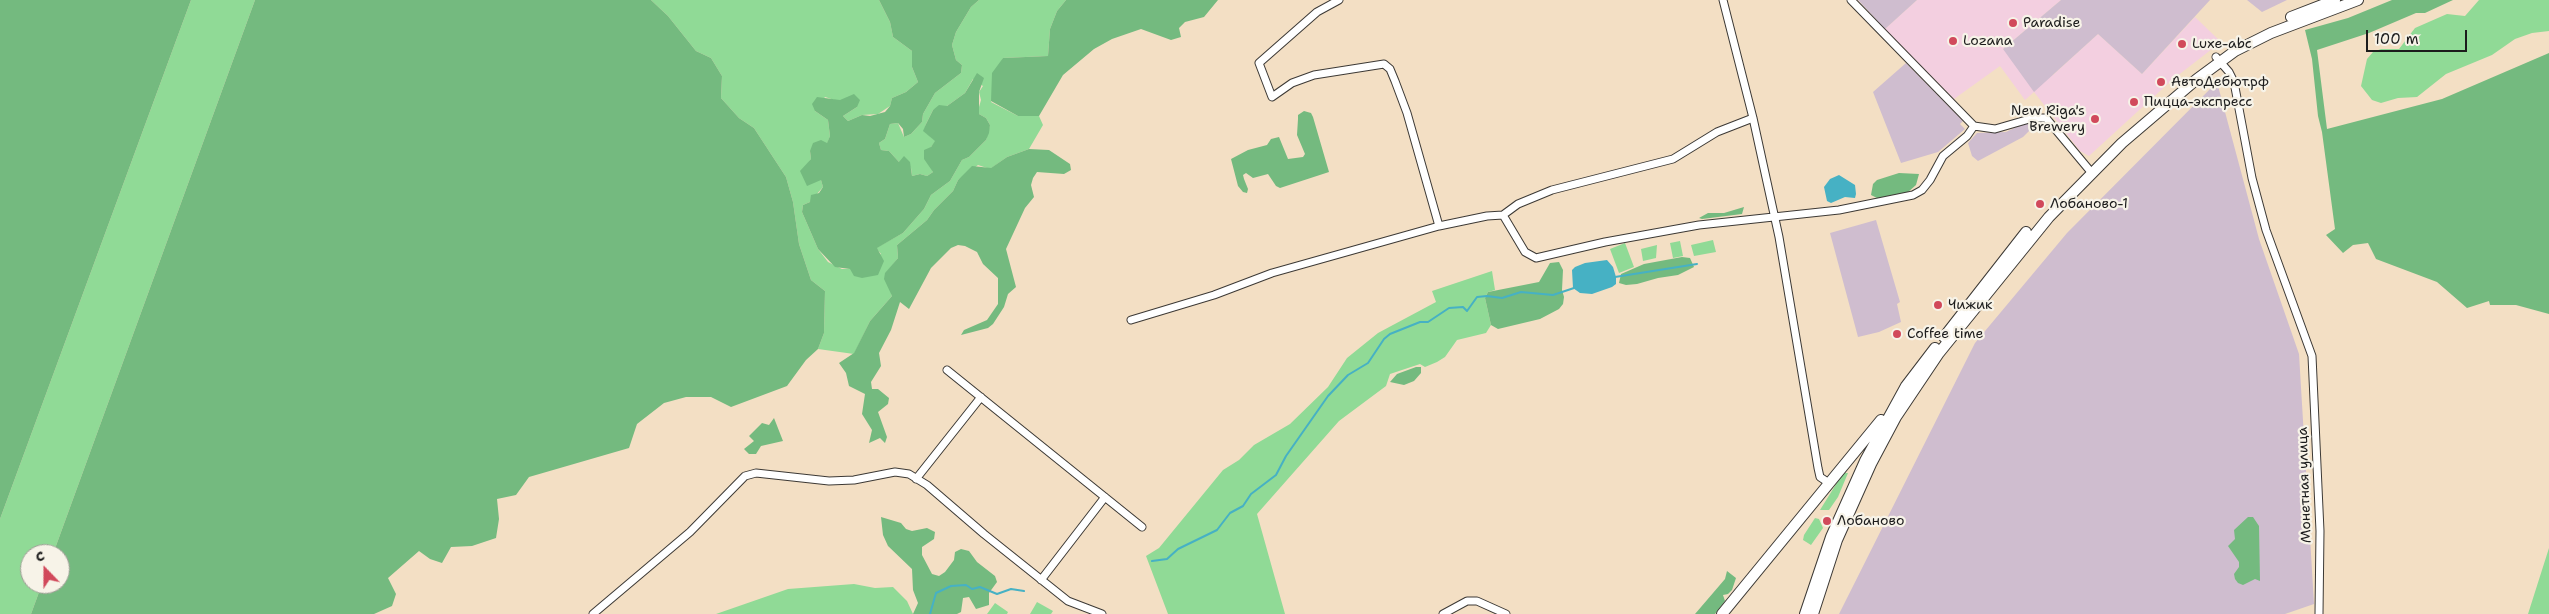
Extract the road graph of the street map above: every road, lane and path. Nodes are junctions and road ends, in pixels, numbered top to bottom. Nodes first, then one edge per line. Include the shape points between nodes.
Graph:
1 (1339, 0) edge
2 (1723, 0) edge
3 (1851, 0) edge
4 (2335, 0) edge
5 (2358, 0) edge
6 (2218, 59) junction
7 (1753, 118) junction
8 (1974, 126) junction
9 (2089, 170) junction
10 (1503, 215) junction
11 (1775, 218) junction
12 (1439, 226) junction
13 (1131, 320) dead end
14 (947, 370) dead end
15 (981, 397) junction
16 (1895, 405) junction
17 (1851, 456) junction
18 (1868, 462) junction
19 (916, 478) junction
20 (1829, 483) junction
21 (1105, 497) junction
22 (1142, 527) dead end
23 (1041, 580) junction
24 (593, 614) edge
25 (1102, 614) edge
26 (1443, 614) edge
27 (1506, 614) edge
28 (1722, 614) edge
29 (1805, 614) edge
30 (1813, 614) edge
31 (2319, 614) edge

1 - 12 street via 1316,12 1259,63 1272,97 1292,83 1314,75 1384,64 1390,69 1407,113
2 - 7 street
3 - 8 street
4 - 6 main road via 2254,34
5 - 6 main road via 2271,32
6 - 9 main road via 2171,91
6 - 31 street, Монетная улица via 2234,82 2252,178 2266,230 2312,356 2320,531
7 - 10 street via 1717,132 1672,159 1552,190 1518,204
7 - 11 street
8 - 9 street via 1994,129 2033,118 2046,118
8 - 11 street via 1943,156 1930,180 1914,195 1839,210
9 - 16 main road via 2019,241
9 - 18 main road via 2024,245 1939,353
10 - 11 street via 1524,252 1536,258 1699,225
10 - 12 street
11 - 20 street via 1818,468 1820,477
12 - 13 street via 1272,273 1214,295
14 - 15 street
15 - 19 street
15 - 21 street
16 - 17 main road
16 - 18 main road
17 - 18 main road
17 - 20 main road
18 - 29 main road via 1831,537
18 - 30 main road via 1837,540
19 - 23 street
19 - 24 street via 895,472 829,481 756,473 745,476 690,532
20 - 28 main road
21 - 22 street
21 - 23 street
23 - 25 street via 1068,601
26 - 27 street via 1459,604 1477,602

